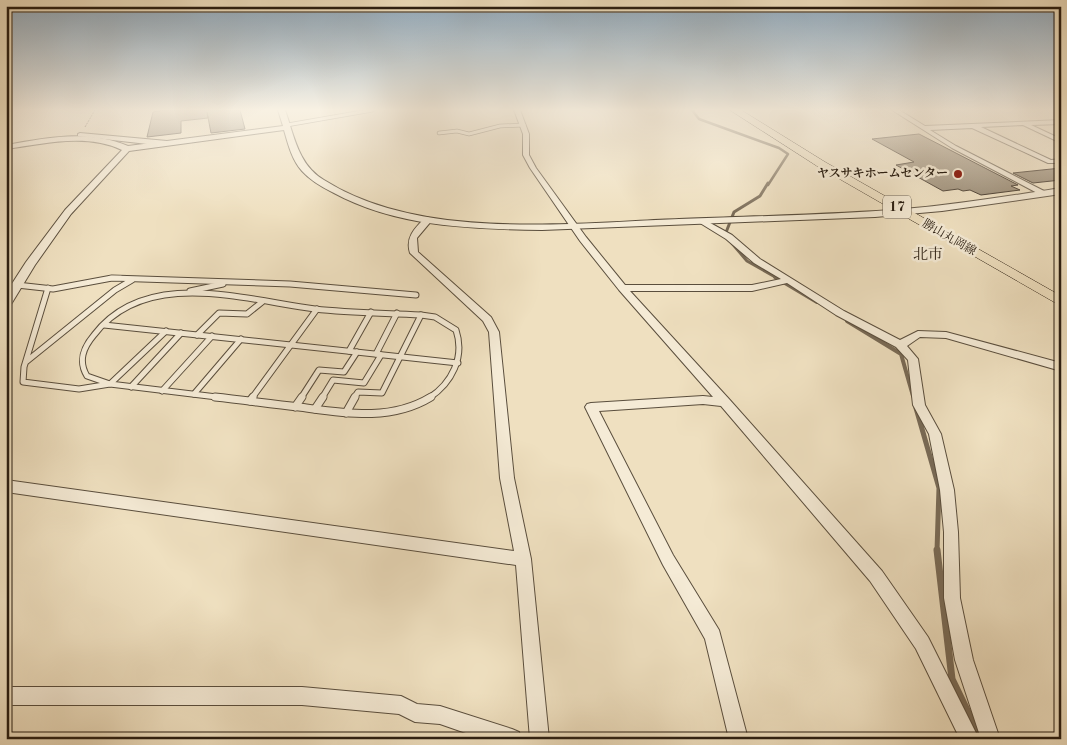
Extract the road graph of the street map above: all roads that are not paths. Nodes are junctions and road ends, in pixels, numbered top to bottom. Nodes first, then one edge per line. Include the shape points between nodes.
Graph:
1 (27, 145) edge
2 (116, 145) edge
3 (162, 145) edge
4 (294, 145) edge
5 (525, 145) edge
6 (792, 145) edge
7 (952, 145) edge
8 (1013, 145) edge
9 (6, 147) edge
10 (127, 150) junction
11 (1061, 161) edge
12 (1061, 191) edge
13 (1044, 194) junction
14 (905, 212) junction
15 (429, 219) junction
16 (703, 221) junction
17 (573, 225) junction
18 (112, 278) junction
19 (134, 279) junction
20 (789, 280) junction
21 (232, 282) junction
22 (17, 285) junction
23 (48, 288) junction
24 (622, 288) junction
25 (182, 292) junction
26 (111, 293) junction
27 (416, 295) dead end
28 (262, 302) junction
29 (1061, 302) edge
30 (6, 303) edge
31 (317, 309) junction
32 (371, 312) junction
33 (397, 313) junction
34 (420, 314) junction
35 (104, 325) junction
36 (166, 331) junction
37 (181, 333) junction
38 (197, 335) junction
39 (212, 336) junction
40 (241, 339) junction
41 (290, 345) junction
42 (900, 345) junction
43 (349, 351) junction
44 (357, 352) junction
45 (378, 354) junction
46 (399, 357) junction
47 (26, 361) junction
48 (458, 363) junction
49 (1061, 367) edge
50 (110, 384) junction
51 (130, 387) junction
52 (162, 391) junction
53 (194, 394) junction
54 (250, 401) junction
55 (725, 402) junction
56 (295, 406) junction
57 (315, 409) junction
58 (346, 413) junction
59 (6, 486) edge
60 (523, 559) junction
61 (6, 696) edge
62 (512, 739) edge
63 (540, 739) edge
64 (739, 739) edge
65 (970, 739) edge
66 (991, 739) edge

1 - 9 street
2 - 10 street
3 - 10 street
4 - 15 street via 302,166 320,182 345,196 372,207
5 - 17 street via 526,155 533,168
6 - 14 main road, 勝山丸岡線 / 17
7 - 13 street
8 - 11 street via 1050,162
10 - 22 street via 68,212
12 - 13 street
13 - 14 street
14 - 16 street
14 - 29 main road, 勝山丸岡線 / 17
15 - 17 street via 499,226
15 - 60 street via 412,238 414,253 487,319 494,332 507,478
16 - 17 street
16 - 20 street
17 - 24 street
18 - 19 lane
18 - 23 lane
18 - 26 lane
19 - 21 lane
19 - 26 lane
20 - 24 street via 752,288
20 - 42 street via 840,313
21 - 25 lane
21 - 27 lane
22 - 23 lane
22 - 30 street
23 - 47 lane
24 - 55 street
25 - 28 lane
25 - 35 lane via 154,296
26 - 47 lane
28 - 31 lane
28 - 38 lane via 247,314 219,313
31 - 32 lane
31 - 41 lane
32 - 33 lane
32 - 43 lane
33 - 34 lane
33 - 45 lane
34 - 46 lane
34 - 48 lane via 435,317 456,330 461,348
35 - 36 lane
35 - 50 lane via 87,343 82,366 87,376
36 - 37 lane
36 - 50 lane
37 - 38 lane
37 - 51 lane
38 - 39 lane
39 - 40 lane
39 - 52 lane
40 - 41 lane
40 - 53 lane
41 - 43 lane
41 - 54 lane
42 - 49 street via 918,334 946,335
42 - 66 street via 913,359 918,405 935,434 951,532 954,606 964,660
43 - 44 lane
44 - 45 lane
44 - 56 lane via 344,372 319,370
45 - 46 lane
45 - 57 lane via 364,384 333,380
46 - 48 lane
46 - 58 lane via 382,393 358,392
47 - 50 lane via 23,382 79,389
48 - 58 lane via 438,392 423,403 379,415
50 - 51 lane
51 - 52 lane
52 - 53 lane
53 - 54 lane
54 - 56 lane
55 - 64 street via 703,400 591,407 668,560 713,636
55 - 65 street via 876,576 922,642
56 - 57 lane
57 - 58 lane
59 - 60 street
60 - 63 street
61 - 62 street via 302,696 401,705 416,713 440,715

